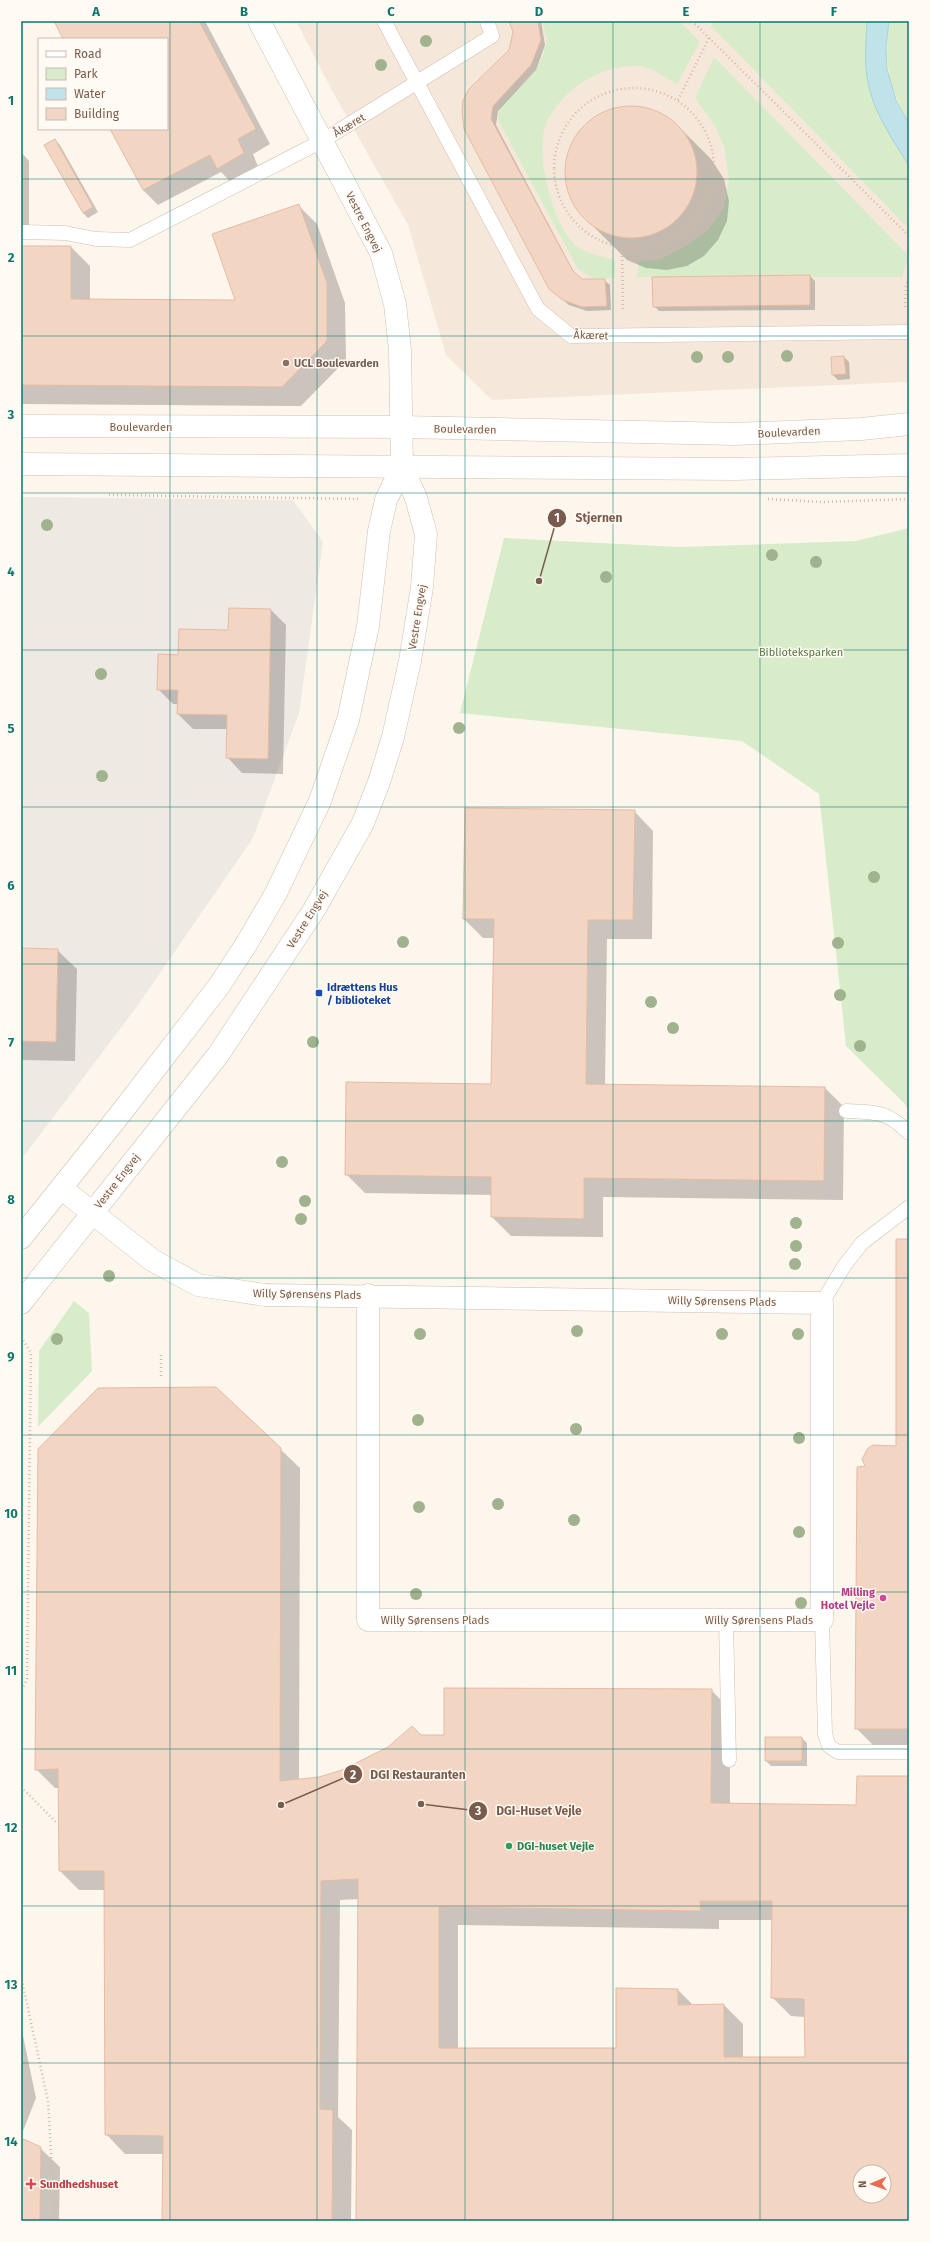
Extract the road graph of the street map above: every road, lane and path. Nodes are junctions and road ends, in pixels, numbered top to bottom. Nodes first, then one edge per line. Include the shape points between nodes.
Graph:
1 (259, 21) edge
2 (384, 21) edge
3 (487, 21) edge
4 (694, 22) edge
5 (709, 38) junction
6 (418, 84) junction
7 (678, 100) junction
8 (322, 141) junction
9 (21, 232) edge
10 (909, 236) edge
11 (622, 248) junction
12 (909, 278) edge
13 (907, 332) edge
14 (624, 335) junction
15 (909, 424) edge
16 (21, 426) edge
17 (402, 427) junction
18 (21, 464) edge
19 (909, 465) edge
20 (402, 467) junction
21 (846, 1111) dead end
22 (909, 1133) edge
23 (61, 1188) junction
24 (909, 1208) edge
25 (93, 1212) junction
26 (21, 1238) edge
27 (368, 1295) junction
28 (822, 1302) junction
29 (21, 1303) edge
30 (21, 1337) edge
31 (160, 1355) dead end
32 (161, 1378) dead end
33 (726, 1620) junction
34 (822, 1620) junction
35 (21, 1691) edge
36 (909, 1752) edge
37 (729, 1760) dead end
38 (21, 1787) edge
39 (57, 1823) dead end
40 (21, 1976) edge
41 (55, 2221) edge

1 - 8 street, Vestre Engvej
2 - 6 lane, Åkæret
3 - 6 lane, Åkæret via 492,36
4 - 5 path
5 - 7 path
5 - 10 path
6 - 8 lane, Åkæret
6 - 14 lane, Åkæret via 538,309 572,336
7 - 11 path via 698,119 711,143 715,170 710,197 696,221 675,238 649,248
7 - 11 path via 653,89 624,88 597,97 574,114 559,139 553,167 558,196 572,220 595,239
8 - 9 lane, Åkæret via 130,240 96,239 66,233
8 - 17 street, Vestre Engvej via 381,253 395,304 400,350
11 - 14 path
12 - 13 path via 906,286
13 - 14 lane, Åkæret
15 - 17 street, Boulevarden via 861,429 735,434
16 - 17 street, Boulevarden
17 - 20 street, Vestre Engvej
18 - 20 street
19 - 20 street via 735,469
20 - 23 street, Vestre Engvej via 386,500 379,531 368,626 348,720 320,801 276,893 223,980
20 - 25 street, Vestre Engvej via 416,498 426,534 422,587 394,737 363,823 314,910 218,1055
21 - 22 lane via 877,1112 896,1120
23 - 25 street, Willy Sørensens Plads
23 - 26 street, Vestre Engvej
24 - 28 lane via 862,1243
25 - 27 street, Willy Sørensens Plads via 152,1260 198,1285 265,1295
25 - 29 street, Vestre Engvej
27 - 28 street, Willy Sørensens Plads
27 - 33 street, Willy Sørensens Plads via 368,1620
28 - 34 street, Willy Sørensens Plads
30 - 35 path via 31,1353 27,1679
31 - 32 path
33 - 34 street, Willy Sørensens Plads
33 - 37 lane
34 - 36 lane via 825,1734 829,1746 838,1752
38 - 39 path
40 - 41 path via 48,2101

